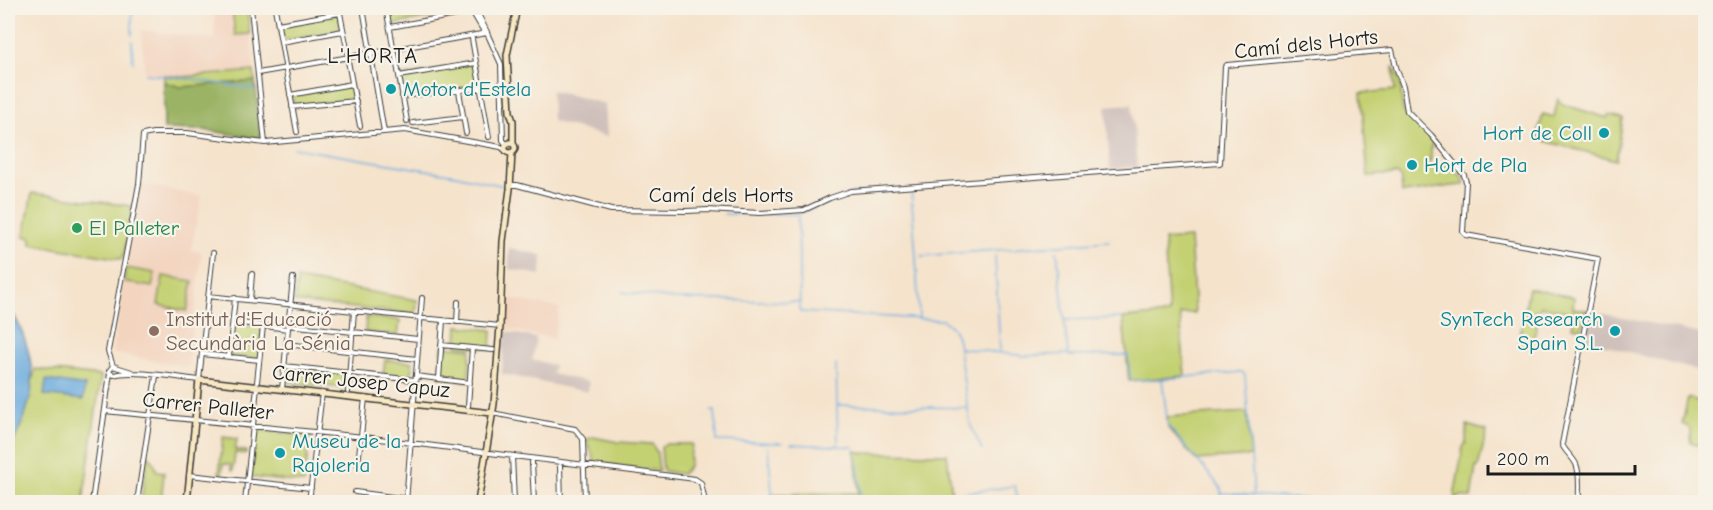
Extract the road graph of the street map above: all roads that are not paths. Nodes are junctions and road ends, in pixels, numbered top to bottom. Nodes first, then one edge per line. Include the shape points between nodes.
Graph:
1 (252, 8) edge
2 (275, 8) edge
3 (339, 8) edge
4 (363, 8) edge
5 (386, 8) edge
6 (438, 8) edge
7 (518, 8) edge
8 (472, 9) edge
9 (340, 13) junction
10 (440, 18) junction
11 (278, 24) junction
12 (390, 27) junction
13 (343, 31) junction
14 (487, 33) junction
15 (472, 39) dead end
16 (281, 42) junction
17 (393, 46) dead end
18 (495, 48) junction
19 (371, 53) junction
20 (394, 53) dead end
21 (348, 54) dead end
22 (507, 54) junction
23 (498, 56) junction
24 (348, 61) dead end
25 (476, 63) junction
26 (504, 64) junction
27 (285, 65) dead end
28 (286, 71) dead end
29 (258, 73) junction
30 (399, 76) junction
31 (352, 84) junction
32 (480, 88) junction
33 (459, 91) junction
34 (290, 95) junction
35 (402, 96) junction
36 (356, 101) junction
37 (292, 107) junction
38 (463, 117) junction
39 (407, 121) dead end
40 (413, 123) dead end
41 (360, 126) dead end
42 (297, 132) dead end
43 (384, 132) junction
44 (466, 133) dead end
45 (489, 137) dead end
46 (265, 143) junction
47 (508, 148) junction
48 (510, 185) junction
49 (213, 253) dead end
50 (252, 274) dead end
51 (293, 278) dead end
52 (208, 296) junction
53 (235, 298) junction
54 (422, 298) dead end
55 (250, 300) junction
56 (459, 302) dead end
57 (290, 304) junction
58 (354, 311) junction
59 (420, 318) junction
60 (443, 320) junction
61 (233, 322) junction
62 (457, 322) junction
63 (263, 326) junction
64 (500, 326) junction
65 (288, 327) junction
66 (352, 332) junction
67 (418, 339) junction
68 (286, 344) junction
69 (441, 345) junction
70 (472, 348) junction
71 (493, 350) dead end
72 (351, 351) junction
73 (202, 354) junction
74 (229, 356) junction
75 (417, 359) junction
76 (259, 360) junction
77 (114, 366) junction
78 (284, 366) junction
79 (110, 373) junction
80 (117, 373) junction
81 (135, 373) junction
82 (349, 373) junction
83 (156, 376) junction
84 (416, 378) junction
85 (439, 379) junction
86 (199, 380) junction
87 (470, 382) junction
88 (257, 384) junction
89 (282, 389) junction
90 (348, 392) dead end
91 (322, 393) junction
92 (365, 398) junction
93 (413, 403) junction
94 (468, 406) dead end
95 (105, 411) junction
96 (492, 413) junction
97 (150, 415) junction
98 (195, 420) junction
99 (253, 426) junction
100 (317, 433) junction
101 (360, 437) junction
102 (410, 443) junction
103 (486, 452) junction
104 (512, 456) junction
105 (532, 462) dead end
106 (358, 465) dead end
107 (560, 466) dead end
108 (584, 466) junction
109 (189, 475) junction
110 (247, 480) junction
111 (311, 488) junction
112 (355, 492) dead end
113 (407, 501) edge
114 (92, 502) edge
115 (137, 502) edge
116 (187, 502) edge
117 (245, 502) edge
118 (309, 502) edge
119 (430, 502) edge
120 (478, 502) edge
121 (514, 502) edge
122 (534, 502) edge
123 (561, 502) edge
124 (585, 502) edge
125 (705, 502) edge
126 (1579, 502) edge

1 - 29 street
2 - 11 street
3 - 9 street
4 - 19 street
5 - 12 street
6 - 10 street
7 - 22 street
8 - 10 street
8 - 14 street
9 - 11 street
9 - 13 street
10 - 12 street
11 - 16 street
12 - 17 street
13 - 16 street
13 - 21 street
14 - 18 street
14 - 19 street
15 - 25 street
16 - 27 street
18 - 22 street
18 - 23 street
19 - 29 street
19 - 43 street
20 - 30 street
22 - 23 street
22 - 26 street
23 - 26 street
24 - 31 street
25 - 30 street
25 - 32 street
26 - 47 street via 510,112
26 - 47 street via 503,140
28 - 34 street
29 - 46 street
30 - 35 street
31 - 34 street
31 - 36 street
32 - 33 street
32 - 45 street
33 - 35 street
33 - 38 street
34 - 37 street
35 - 39 street
36 - 37 street
36 - 41 street
37 - 42 street
38 - 40 street
38 - 44 street
43 - 46 street
43 - 47 street via 409,130
46 - 77 street via 187,133 143,135 139,184 108,351
47 - 48 street
48 - 64 street via 503,241
48 - 126 street, Camí dels Horts via 610,210 760,213 804,210 850,191 1220,163 1227,65 1392,50 1407,111 1464,175 1462,232 1598,259 1562,444 1576,464
49 - 52 street
50 - 55 street
51 - 57 street
52 - 53 street
52 - 73 street
53 - 55 street
53 - 61 street
54 - 59 street
55 - 57 street
56 - 62 street
57 - 58 street
57 - 65 street
58 - 59 street
58 - 66 street
59 - 60 street
59 - 67 street
60 - 62 street
60 - 69 street
61 - 63 street
61 - 74 street
62 - 64 street
63 - 65 street
63 - 76 street
64 - 96 street
65 - 66 street
65 - 68 street
66 - 67 street
66 - 72 street
67 - 75 street
68 - 72 street
68 - 78 street
69 - 70 street
69 - 85 street
70 - 71 street
70 - 87 street
72 - 75 street
72 - 82 street
73 - 74 street
73 - 86 street
74 - 76 street
75 - 84 street
76 - 88 street
77 - 79 street
77 - 80 street
77 - 81 street, Carrer Josep Capuz
78 - 82 street
78 - 89 street
79 - 80 street
79 - 95 street
80 - 81 street, Carrer Josep Capuz
81 - 83 street, Carrer Josep Capuz
82 - 84 street
82 - 90 street
83 - 86 street, Carrer Josep Capuz
83 - 97 street
84 - 85 street
84 - 93 street
85 - 87 street
86 - 88 street, Carrer Josep Capuz
86 - 98 street
87 - 94 street
88 - 89 street, Carrer Josep Capuz
88 - 99 street
89 - 91 street, Carrer Josep Capuz
91 - 92 street, Carrer Josep Capuz
91 - 100 street
92 - 93 street, Carrer Josep Capuz
92 - 101 street
93 - 96 street, Carrer Josep Capuz
93 - 102 street
95 - 97 street, Carrer Palleter
95 - 114 street
96 - 103 street
96 - 108 street, Carrer Josep Capuz via 575,429 583,439
97 - 98 street, Carrer Palleter
97 - 115 street
98 - 99 street, Carrer Palleter
98 - 109 street
99 - 100 street, Carrer Palleter
99 - 110 street
100 - 101 street, Carrer Palleter
100 - 111 street
101 - 102 street, Carrer Palleter
101 - 106 street
102 - 103 street, Carrer Palleter
102 - 113 street
103 - 104 street, Carrer Palleter
103 - 120 street
104 - 108 street, Carrer Palleter
104 - 121 street
105 - 122 street
107 - 123 street
108 - 124 street
108 - 125 street, Carrer Palleter via 695,479 701,483
109 - 110 street
109 - 116 street
110 - 111 street
110 - 117 street
111 - 118 street
112 - 113 street
113 - 119 street

